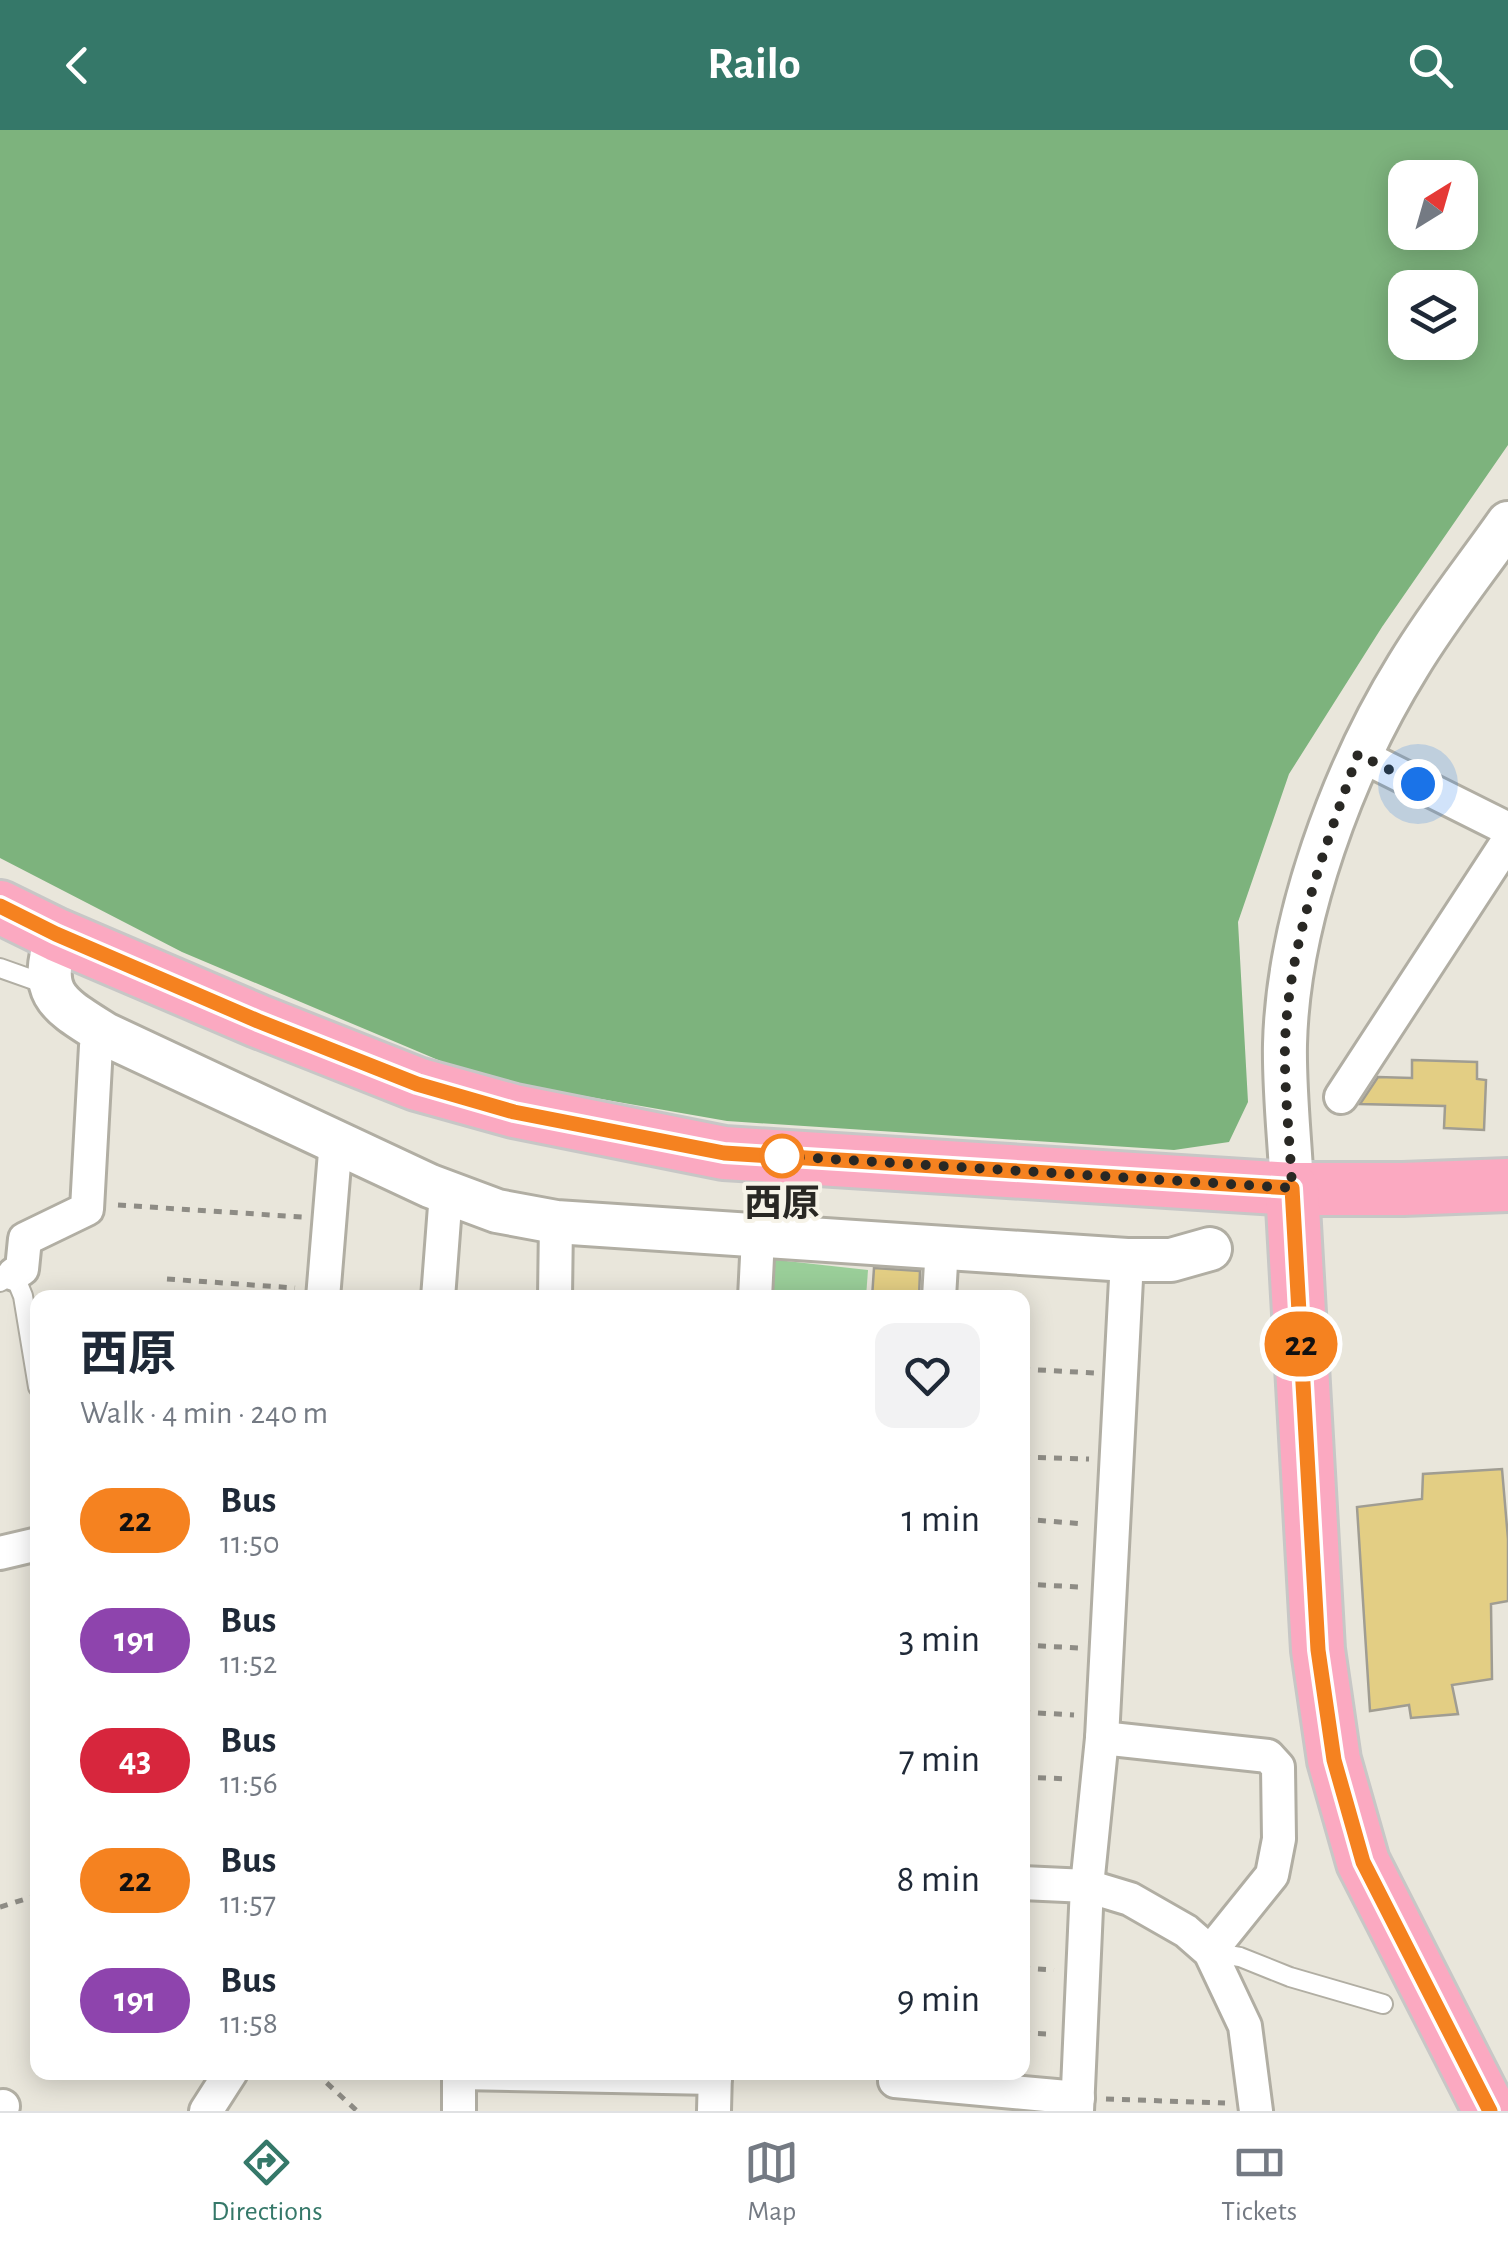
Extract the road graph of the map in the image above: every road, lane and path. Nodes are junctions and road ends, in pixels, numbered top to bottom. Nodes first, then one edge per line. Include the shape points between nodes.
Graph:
1 (1508, 522) edge
2 (1358, 754) junction
3 (1508, 830) edge
4 (1508, 841) edge
5 (0, 906) edge
6 (56, 934) junction
7 (0, 968) edge
8 (48, 985) junction
9 (104, 1034) junction
10 (1342, 1097) dead end
11 (336, 1140) junction
12 (1508, 1185) edge
13 (1292, 1188) junction
14 (446, 1192) junction
15 (88, 1203) junction
16 (330, 1219) junction
17 (556, 1222) junction
18 (758, 1237) junction
19 (942, 1246) junction
20 (1210, 1249) dead end
21 (1127, 1260) junction
22 (7, 1278) edge
23 (168, 1279) dead end
24 (282, 1290) edge
25 (323, 1290) edge
26 (439, 1290) edge
27 (555, 1290) edge
28 (755, 1290) edge
29 (939, 1290) edge
30 (30, 1335) edge
31 (1030, 1369) edge
32 (1121, 1374) junction
33 (1030, 1456) edge
34 (1117, 1460) junction
35 (1030, 1520) edge
36 (1114, 1526) junction
37 (30, 1546) edge
38 (0, 1553) edge
39 (1030, 1584) edge
40 (1110, 1588) junction
41 (1030, 1645) edge
42 (1107, 1649) junction
43 (1030, 1714) edge
44 (1103, 1728) junction
45 (1030, 1777) edge
46 (1098, 1780) junction
47 (1030, 1883) edge
48 (1087, 1886) junction
49 (30, 1897) edge
50 (0, 1906) edge
51 (1210, 1952) junction
52 (1383, 2004) dead end
53 (226, 2080) edge
54 (324, 2080) edge
55 (460, 2080) edge
56 (588, 2080) edge
57 (895, 2080) edge
58 (715, 2087) edge
59 (1078, 2104) edge
60 (1255, 2107) edge
61 (206, 2111) edge
62 (357, 2111) edge
63 (459, 2111) edge
64 (1490, 2111) edge

1 - 2 street via 1409,664
2 - 3 street
2 - 13 street via 1315,875 1294,963 1285,1043
4 - 10 street
5 - 6 main road
6 - 8 street
6 - 13 main road via 417,1084 514,1112 724,1153
7 - 8 lane
8 - 9 street via 70,1012
9 - 11 street
9 - 15 street via 96,1046
11 - 14 street
11 - 16 street
12 - 13 main road
13 - 64 main road via 1318,1650 1334,1760 1363,1862
14 - 17 street
14 - 26 street
15 - 16 path
15 - 22 street via 25,1238 22,1270
16 - 25 street
17 - 18 street
17 - 27 street
18 - 19 street
18 - 28 street
19 - 21 street
19 - 29 street
20 - 21 street via 1170,1260
21 - 32 street
22 - 30 lane via 24,1296
23 - 24 path
31 - 32 path
32 - 34 street
33 - 34 path
34 - 36 street
35 - 36 path
36 - 40 street
37 - 38 street
39 - 40 path
40 - 42 street
41 - 42 path
42 - 44 street
43 - 44 path
44 - 46 street
44 - 51 street via 1268,1756 1278,1767 1272,1875
45 - 46 path
46 - 48 street
47 - 48 street
48 - 51 street via 1186,1930
48 - 59 street
49 - 50 path
51 - 52 lane
51 - 60 street via 1245,2026
53 - 61 street
54 - 62 path
55 - 63 street
56 - 58 street
57 - 59 street
59 - 60 path

